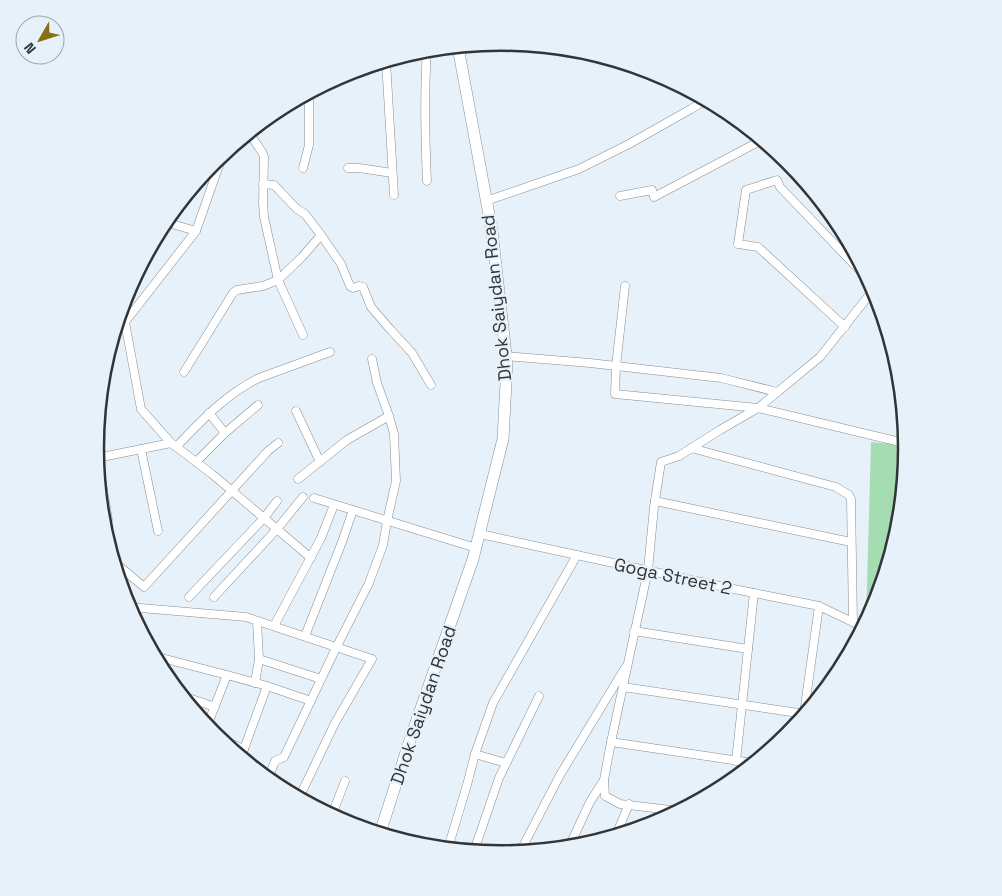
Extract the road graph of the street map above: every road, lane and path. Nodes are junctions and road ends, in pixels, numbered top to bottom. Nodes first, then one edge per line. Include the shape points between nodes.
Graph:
1 (459, 54) edge
2 (426, 59) edge
3 (386, 68) edge
4 (309, 101) edge
5 (699, 104) edge
6 (252, 139) edge
7 (755, 144) edge
8 (219, 168) edge
9 (303, 168) dead end
10 (348, 168) dead end
11 (392, 172) junction
12 (427, 181) dead end
13 (263, 184) junction
14 (394, 194) dead end
15 (620, 196) dead end
16 (486, 201) junction
17 (173, 224) edge
18 (196, 231) junction
19 (321, 235) junction
20 (850, 259) edge
21 (278, 280) junction
22 (625, 286) dead end
23 (868, 297) edge
24 (845, 327) junction
25 (303, 335) dead end
26 (330, 352) dead end
27 (506, 356) junction
28 (372, 359) dead end
29 (616, 366) junction
30 (184, 372) dead end
31 (431, 385) dead end
32 (777, 392) junction
33 (258, 404) dead end
34 (758, 408) junction
35 (296, 411) dead end
36 (209, 414) junction
37 (389, 416) junction
38 (226, 433) junction
39 (898, 441) edge
40 (278, 443) dead end
41 (174, 445) junction
42 (691, 448) junction
43 (141, 449) junction
44 (104, 457) edge
45 (196, 462) junction
46 (320, 462) junction
47 (298, 479) dead end
48 (232, 491) junction
49 (303, 497) dead end
50 (314, 498) dead end
51 (278, 501) dead end
52 (655, 501) junction
53 (334, 504) junction
54 (353, 510) junction
55 (264, 518) junction
56 (387, 521) junction
57 (277, 529) junction
58 (158, 531) dead end
59 (480, 534) junction
60 (851, 542) junction
61 (476, 548) junction
62 (577, 555) junction
63 (311, 558) junction
64 (123, 570) edge
65 (648, 570) junction
66 (754, 593) junction
67 (189, 597) dead end
68 (214, 597) dead end
69 (819, 606) junction
70 (138, 608) edge
71 (258, 621) junction
72 (853, 622) junction
73 (857, 624) edge
74 (274, 626) junction
75 (634, 631) junction
76 (304, 636) junction
77 (336, 648) junction
78 (748, 649) junction
79 (165, 659) edge
80 (259, 659) junction
81 (627, 664) junction
82 (227, 675) junction
83 (321, 679) junction
84 (256, 682) junction
85 (267, 686) junction
86 (623, 687) junction
87 (539, 696) dead end
88 (194, 700) edge
89 (311, 701) junction
90 (807, 701) edge
91 (742, 705) junction
92 (215, 707) junction
93 (797, 712) edge
94 (210, 718) edge
95 (611, 742) junction
96 (244, 750) edge
97 (475, 754) junction
98 (736, 761) junction
99 (744, 762) edge
100 (506, 763) junction
101 (271, 771) edge
102 (604, 780) junction
103 (345, 781) dead end
104 (303, 792) edge
105 (629, 804) junction
106 (335, 808) edge
107 (666, 809) edge
108 (382, 827) edge
109 (619, 827) edge
110 (573, 838) edge
111 (450, 841) edge
112 (476, 844) edge
113 (524, 844) edge

1 - 16 main road, Dhok Saiydan Road
2 - 12 street
3 - 11 street
4 - 9 street via 310,145
5 - 16 street via 580,169
6 - 13 street via 264,157
7 - 15 street via 654,198 652,190
8 - 18 street
10 - 11 street
11 - 14 street
13 - 19 street via 274,185 305,214
13 - 21 street via 264,217
16 - 27 main road, Dhok Saiydan Road
17 - 18 street
18 - 41 street via 125,322 141,409
19 - 21 street
19 - 31 street via 350,286 363,287 371,307 412,353
20 - 24 street via 780,187 778,180 746,190 738,244 758,247
21 - 25 street
21 - 30 street via 237,290
22 - 29 street
23 - 24 street
24 - 32 street via 820,358
26 - 36 street via 254,381
27 - 29 street
27 - 59 main road, Dhok Saiydan Road via 503,439
28 - 37 street via 376,383
29 - 32 street via 721,378
29 - 34 street via 615,394
32 - 34 street
33 - 38 street
34 - 39 street
34 - 42 street
35 - 46 street
36 - 38 street
36 - 41 street
37 - 46 street via 347,440
37 - 56 street via 394,434 396,481
38 - 45 street
40 - 48 street
41 - 43 street
41 - 45 street
42 - 52 street via 661,462
42 - 60 street via 836,487 848,494 851,499
43 - 44 street
43 - 58 street
45 - 48 street
46 - 47 street
48 - 55 street
48 - 64 street via 144,588
49 - 57 street
50 - 53 street
51 - 55 street
52 - 60 street
52 - 65 street
53 - 54 street
53 - 63 street
54 - 56 street
54 - 76 street
55 - 57 street
55 - 67 street
56 - 61 street
56 - 77 street via 383,545 369,583
57 - 63 street
57 - 68 street
59 - 61 main road, Dhok Saiydan Road
59 - 62 street, Goga Street 2
60 - 72 street
61 - 108 main road, Dhok Saiydan Road
62 - 65 street, Goga Street 2
62 - 97 street via 493,703
63 - 74 street
65 - 66 street, Goga Street 2
65 - 75 street
66 - 69 street, Goga Street 2
66 - 78 street
69 - 72 street, Goga Street 2
69 - 90 street
70 - 71 street via 246,617
71 - 74 street
71 - 80 street
72 - 73 street, Goga Street 2
74 - 76 street
75 - 78 street
75 - 81 street
76 - 77 street
77 - 83 street
77 - 104 street via 372,659 335,723
78 - 91 street
79 - 82 street
80 - 83 street
80 - 84 street
81 - 86 street
81 - 113 street via 560,775
82 - 84 street
82 - 92 street
83 - 89 street
84 - 85 street
85 - 89 street
85 - 96 street
86 - 91 street
86 - 95 street
87 - 100 street
88 - 92 street
89 - 101 street via 284,757 275,761
91 - 93 street
91 - 98 street
92 - 94 street
95 - 98 street
95 - 102 street
97 - 100 street
97 - 111 street
98 - 99 street
100 - 112 street
102 - 105 street via 605,796 620,804
102 - 110 street
103 - 106 street
105 - 107 street
105 - 109 street

